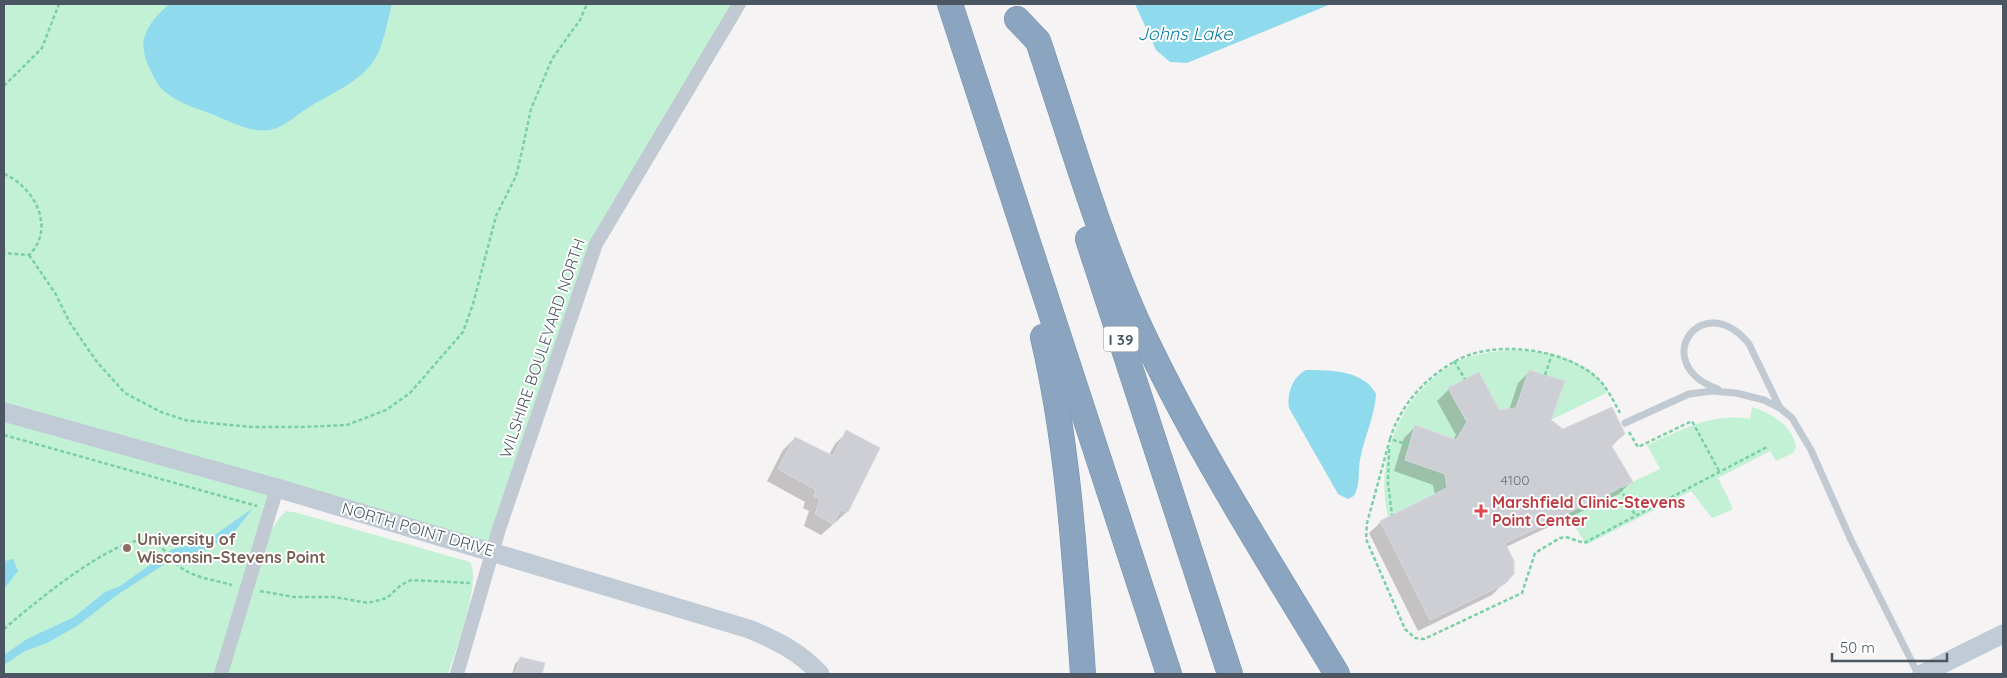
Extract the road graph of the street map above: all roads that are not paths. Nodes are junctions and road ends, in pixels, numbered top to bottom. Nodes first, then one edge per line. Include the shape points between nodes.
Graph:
1 (740, 4) edge
2 (950, 4) edge
3 (1014, 12) edge
4 (1044, 293) junction
5 (1724, 391) junction
6 (1780, 408) junction
7 (4, 412) edge
8 (1625, 423) road end
9 (276, 488) junction
10 (493, 551) junction
11 (2003, 634) edge
12 (221, 674) edge
13 (456, 674) edge
14 (820, 674) edge
15 (1082, 674) edge
16 (1169, 674) edge
17 (1230, 674) edge
18 (1337, 674) edge
19 (1918, 674) edge
20 (1922, 674) edge

1 - 10 street, WILSHIRE BOULEVARD NORTH via 596,244
2 - 4 highway
3 - 17 highway, I 39
3 - 18 highway via 1038,41 1118,273 1162,372 1218,474
4 - 15 highway via 1040,321 1066,464
4 - 16 highway
5 - 6 lane via 1752,396
5 - 6 lane via 1694,375 1684,357 1690,332 1704,324 1724,325 1742,336
5 - 8 lane via 1689,394
6 - 19 lane via 1792,418 1811,450 1851,540
7 - 9 street, NORTH POINT DRIVE
9 - 10 street, NORTH POINT DRIVE
9 - 12 street
10 - 13 street, WILSHIRE BOULEVARD NORTH
10 - 14 street, NORTH POINT DRIVE via 749,628 780,641 812,664
11 - 20 street

